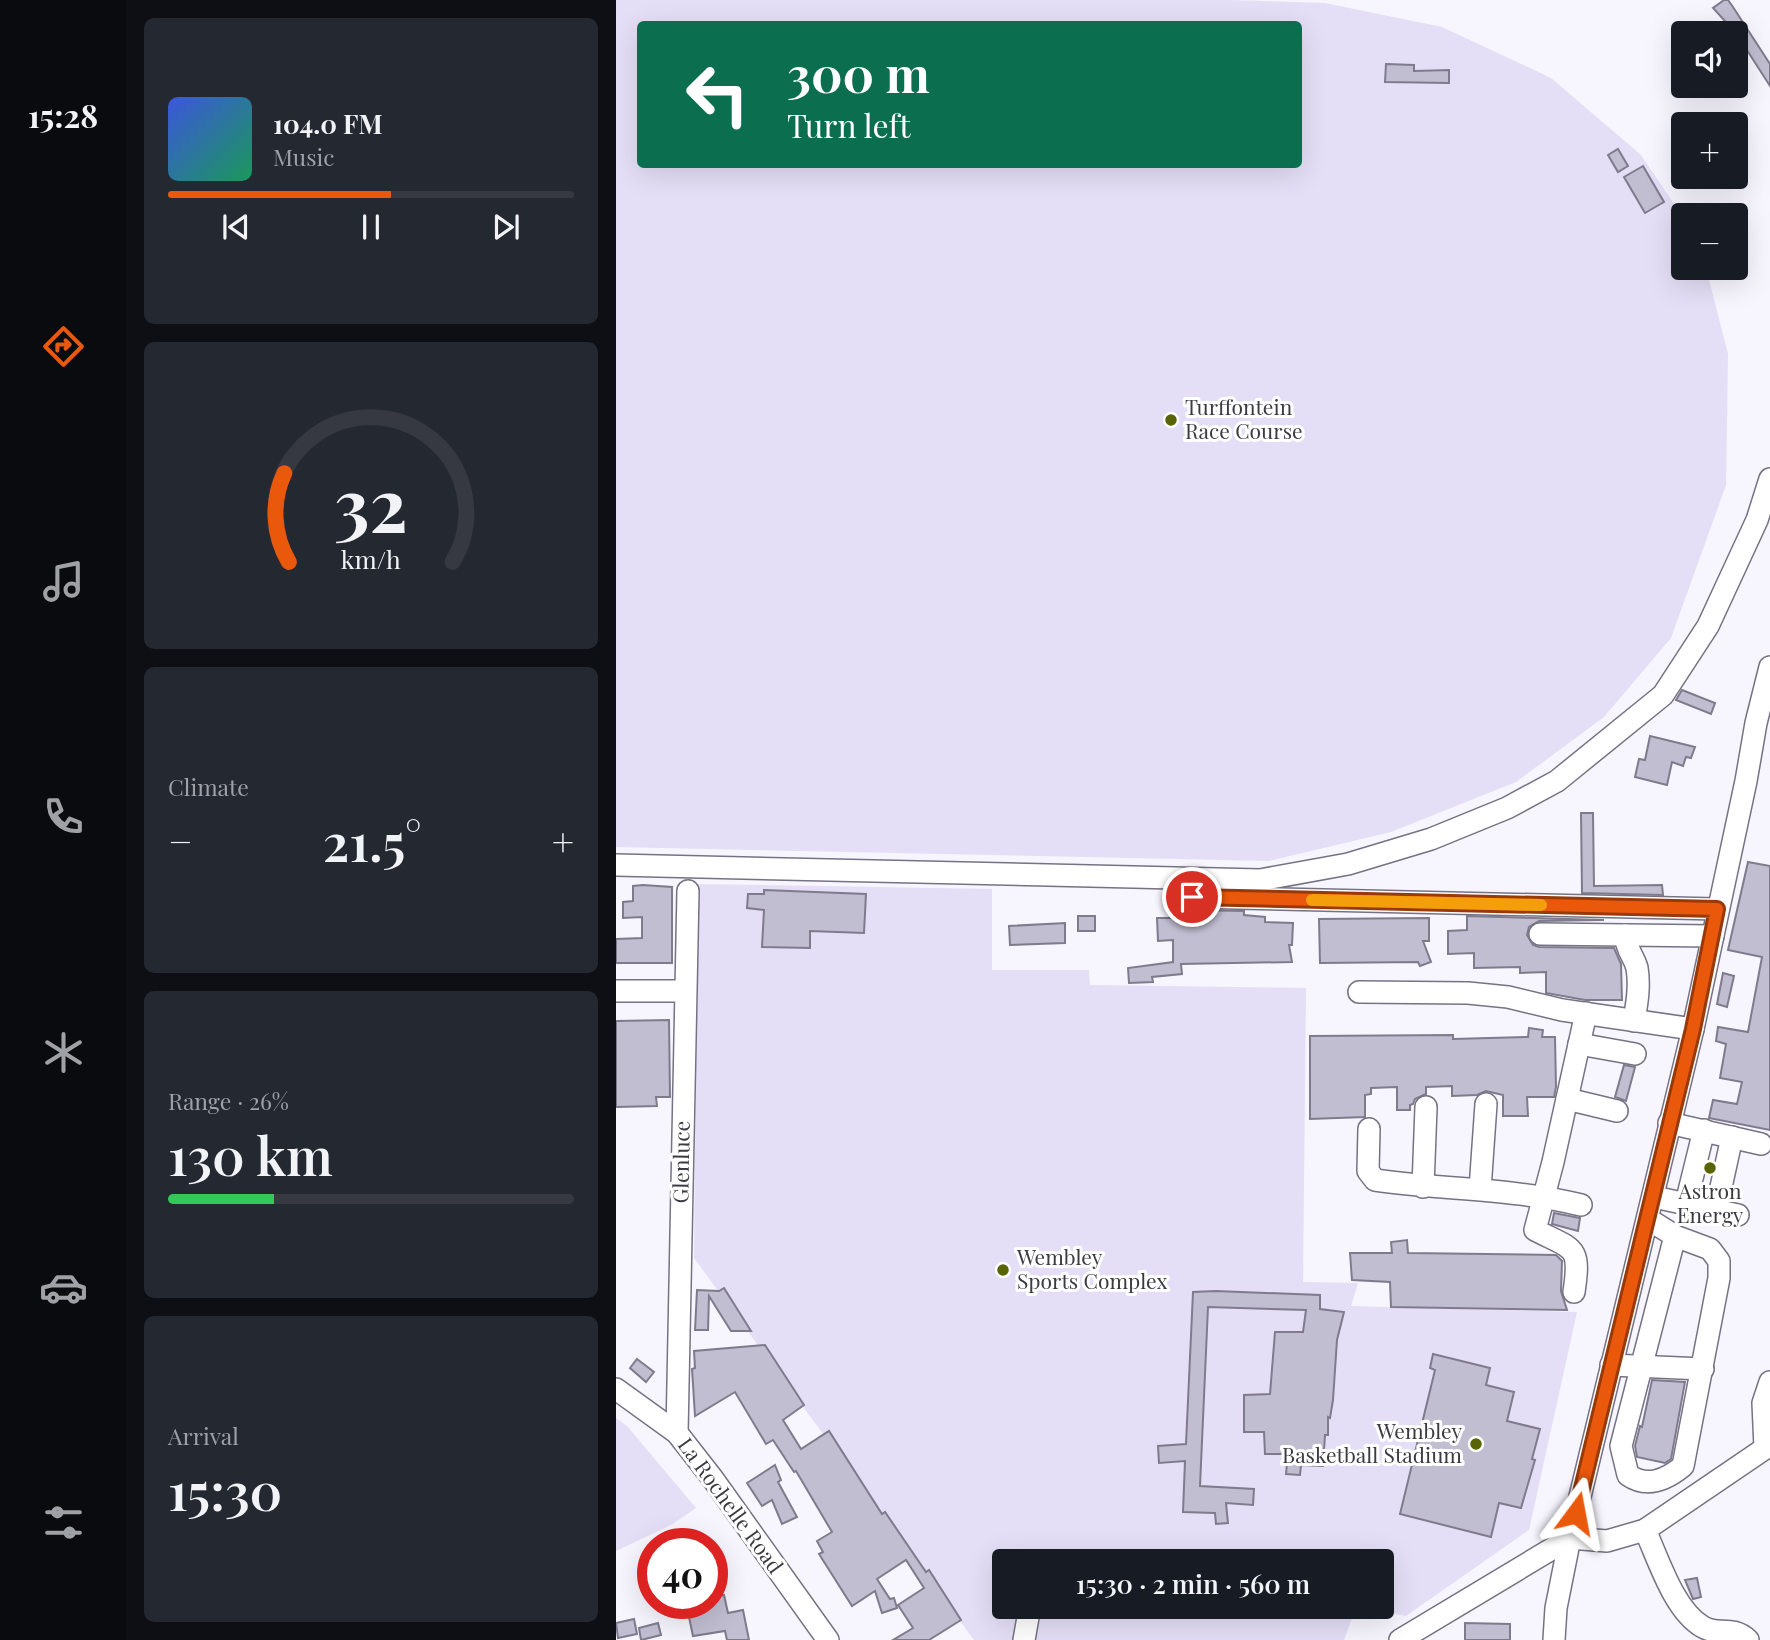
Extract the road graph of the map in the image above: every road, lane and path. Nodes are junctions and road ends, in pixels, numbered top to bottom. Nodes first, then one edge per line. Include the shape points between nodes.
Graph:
1 (1770, 479) edge
2 (1770, 667) edge
3 (616, 865) edge
4 (688, 891) dead end
5 (1192, 897) dead end
6 (1717, 909) junction
7 (1540, 934) dead end
8 (1625, 935) junction
9 (1713, 936) junction
10 (616, 991) edge
11 (685, 991) junction
12 (1359, 992) dead end
13 (1586, 1013) junction
14 (1634, 1021) junction
15 (1693, 1029) junction
16 (1579, 1044) junction
17 (1635, 1054) dead end
18 (1567, 1099) junction
19 (1486, 1104) dead end
20 (1426, 1107) dead end
21 (1618, 1111) dead end
22 (1669, 1123) junction
23 (1369, 1129) dead end
24 (1704, 1130) junction
25 (1732, 1137) junction
26 (1761, 1144) dead end
27 (1423, 1187) junction
28 (1480, 1189) junction
29 (1544, 1196) junction
30 (1654, 1197) junction
31 (1686, 1203) junction
32 (1581, 1205) dead end
33 (1716, 1210) junction
34 (1738, 1214) dead end
35 (1647, 1219) junction
36 (1675, 1236) junction
37 (1574, 1292) dead end
38 (1611, 1365) junction
39 (1642, 1368) junction
40 (1703, 1369) junction
41 (1770, 1382) edge
42 (616, 1389) edge
43 (677, 1433) junction
44 (1768, 1447) edge
45 (1645, 1530) junction
46 (1570, 1538) junction
47 (1028, 1619) edge
48 (828, 1640) edge
49 (1024, 1640) edge
50 (1400, 1640) edge
51 (1554, 1640) edge
52 (1748, 1640) edge

1 - 3 street via 1758,520 1708,626 1663,695 1557,781 1507,808 1431,839 1348,864 1261,880
2 - 6 street
4 - 11 street, Glenluce
5 - 6 street
6 - 9 street
7 - 8 street
8 - 9 street
8 - 14 street via 1639,986
9 - 15 street
10 - 11 street
11 - 43 street, Glenluce
12 - 13 street via 1494,996
13 - 14 street
13 - 16 street
14 - 15 street
15 - 22 street
16 - 17 street
16 - 18 street
18 - 21 street
18 - 29 street
19 - 28 street
20 - 27 street
22 - 24 street
22 - 30 street
23 - 27 street via 1368,1171 1375,1180
24 - 25 street
24 - 31 street
25 - 26 street
25 - 33 street
27 - 28 street
28 - 29 street
29 - 32 street
29 - 37 street via 1535,1230 1576,1253
30 - 31 street
30 - 35 street
31 - 33 street
33 - 34 street
35 - 36 street
35 - 38 street
36 - 39 street
36 - 40 street via 1710,1249 1719,1261
38 - 39 street
38 - 46 street
39 - 40 street
39 - 40 street via 1621,1447 1628,1475 1651,1482 1673,1475 1683,1466
41 - 44 street via 1763,1403
42 - 43 street, La Rochelle Road
43 - 48 street, La Rochelle Road
44 - 45 street
45 - 46 street via 1607,1541
45 - 52 street via 1688,1616 1705,1629 1741,1633
46 - 50 street
46 - 51 street
47 - 49 street

